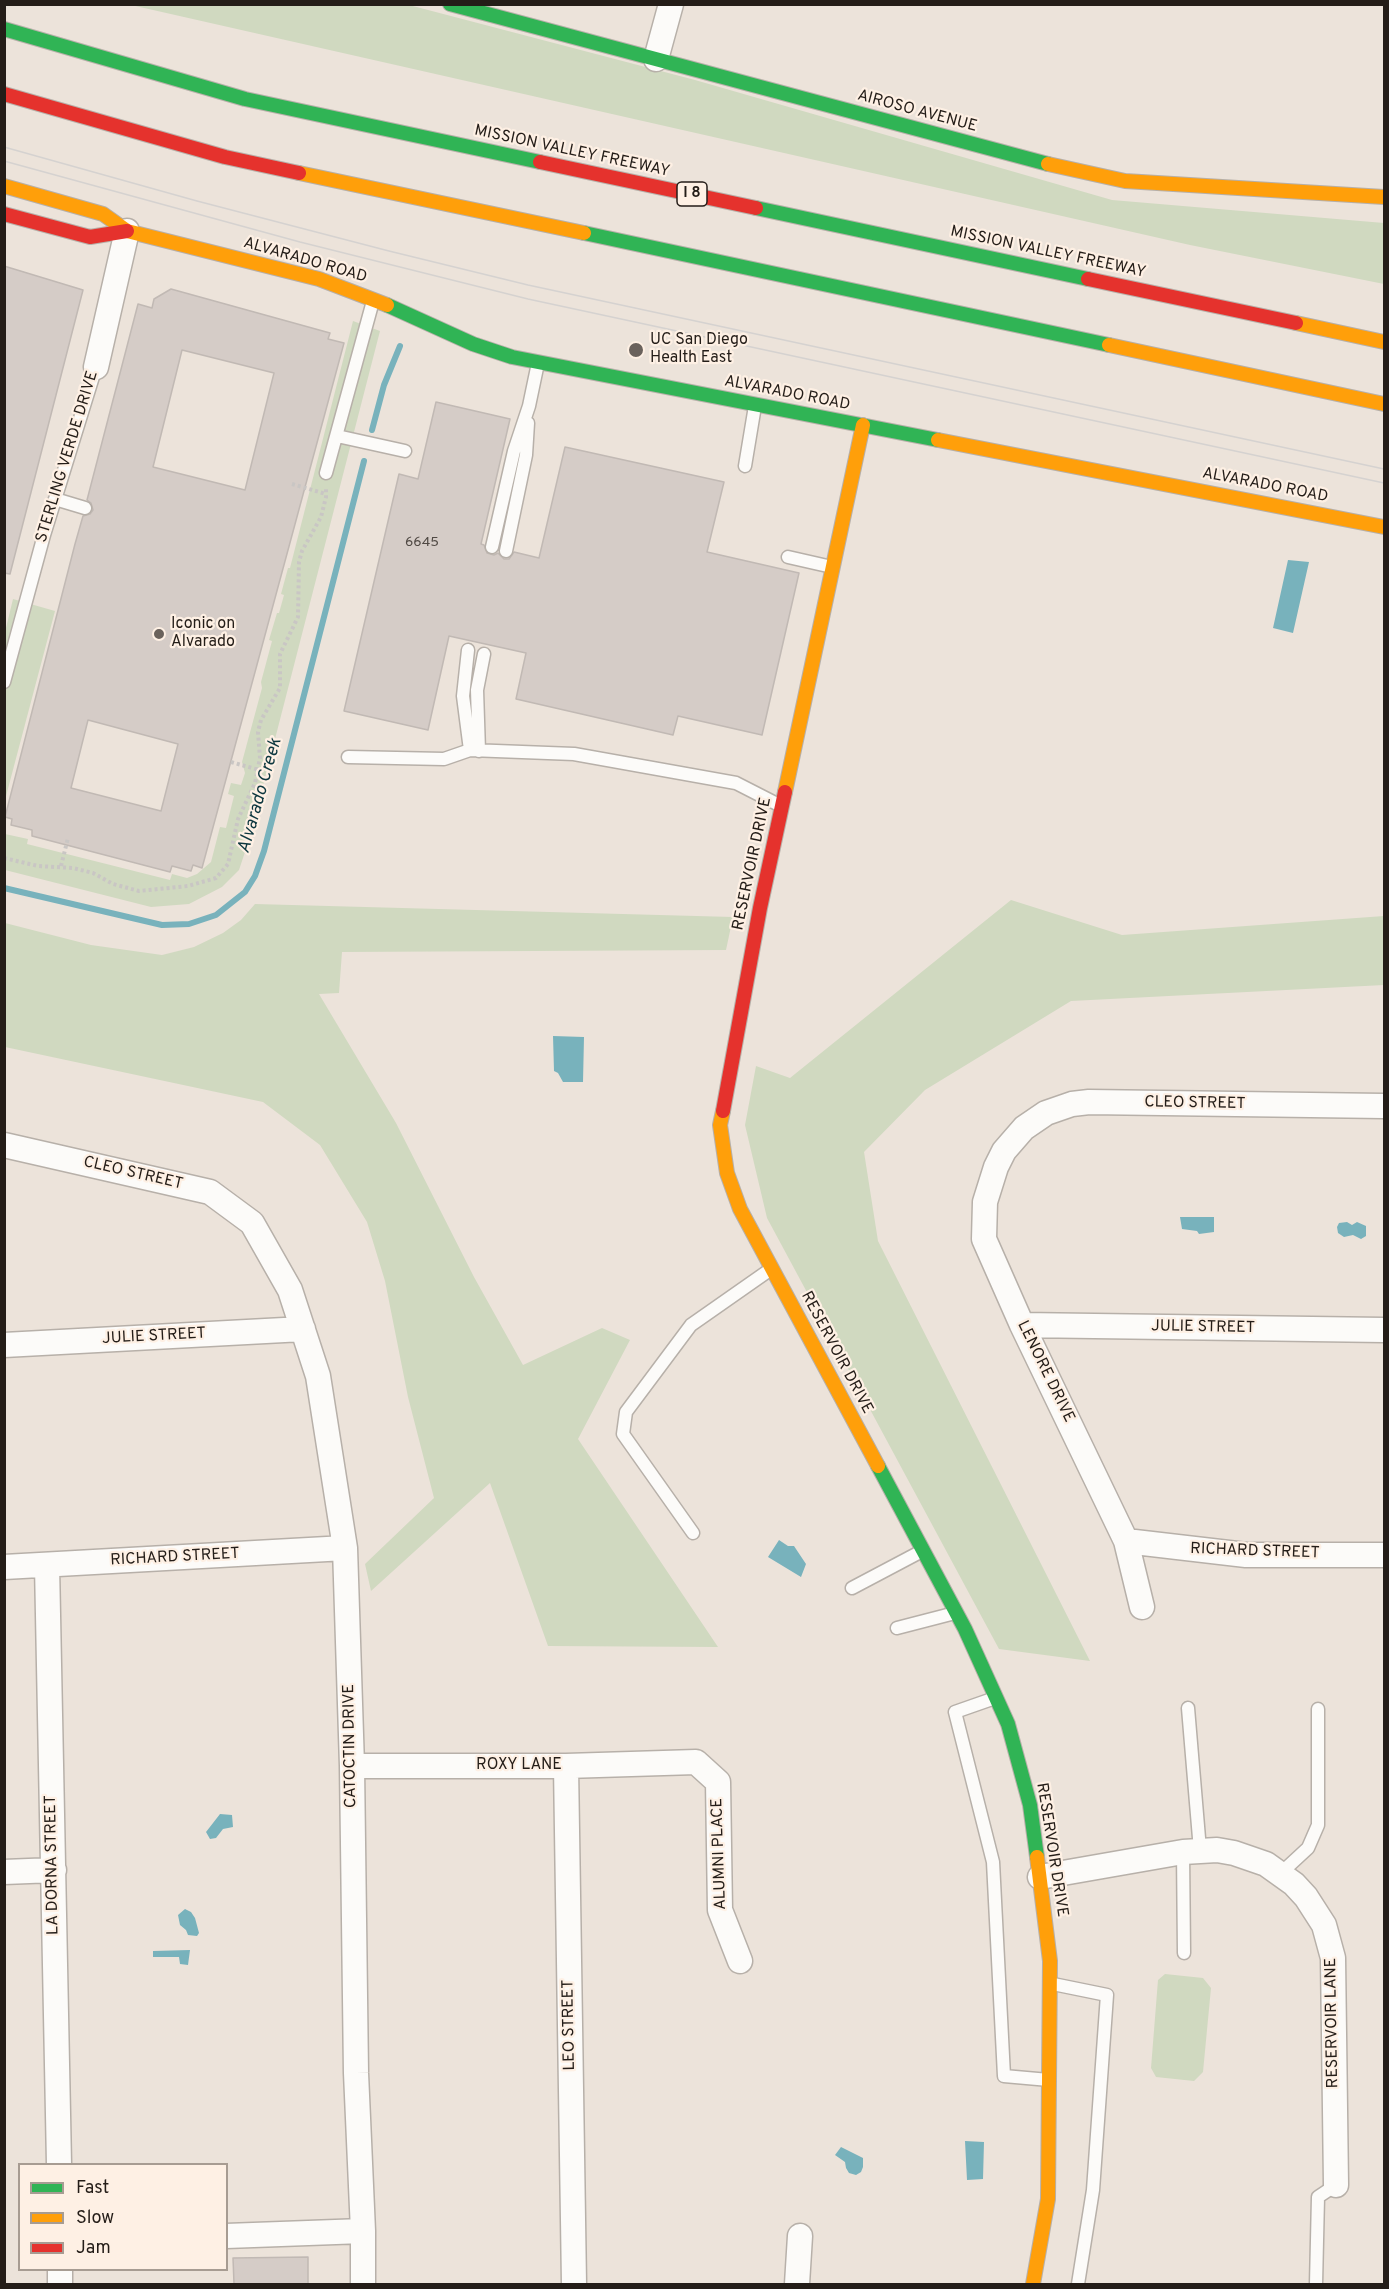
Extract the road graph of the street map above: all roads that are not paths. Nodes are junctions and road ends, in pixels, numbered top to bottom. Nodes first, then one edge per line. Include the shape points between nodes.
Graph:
1 (450, 4) edge
2 (671, 4) edge
3 (4, 28) edge
4 (656, 59) junction
5 (4, 94) edge
6 (4, 186) edge
7 (1384, 197) edge
8 (4, 214) edge
9 (128, 231) junction
10 (373, 298) junction
11 (1384, 342) edge
12 (538, 363) junction
13 (96, 368) joint
14 (755, 404) junction
15 (1384, 405) edge
16 (530, 406) junction
17 (864, 425) junction
18 (337, 436) junction
19 (405, 451) dead end
20 (745, 466) dead end
21 (326, 473) road end
22 (56, 499) junction
23 (85, 508) dead end
24 (1384, 527) edge
25 (492, 547) dead end
26 (506, 551) dead end
27 (788, 557) dead end
28 (833, 567) junction
29 (468, 650) dead end
30 (484, 654) dead end
31 (4, 682) edge
32 (475, 750) junction
33 (348, 757) dead end
34 (782, 807) junction
35 (1384, 1106) edge
36 (1015, 1137) joint
37 (4, 1145) edge
38 (252, 1223) joint
39 (772, 1268) junction
40 (1022, 1325) junction
41 (303, 1329) junction
42 (1384, 1330) edge
43 (4, 1345) edge
44 (693, 1533) dead end
45 (1126, 1541) junction
46 (345, 1548) junction
47 (923, 1551) junction
48 (1384, 1555) edge
49 (47, 1565) junction
50 (4, 1568) edge
51 (852, 1588) dead end
52 (1142, 1607) dead end
53 (956, 1613) junction
54 (897, 1628) dead end
55 (996, 1698) junction
56 (1188, 1708) dead end
57 (1317, 1709) dead end
58 (687, 1762) joint
59 (352, 1766) junction
60 (566, 1766) junction
61 (1192, 1851) junction
62 (54, 1870) junction
63 (4, 1872) edge
64 (1281, 1873) junction
65 (1040, 1877) junction
66 (1184, 1953) dead end
67 (740, 1961) dead end
68 (1050, 1983) junction
69 (1049, 2080) junction
70 (59, 2163) edge
71 (1336, 2185) joint
72 (363, 2231) junction
73 (228, 2236) edge
74 (800, 2236) dead end
75 (363, 2284) edge
76 (574, 2284) edge
77 (797, 2284) edge
78 (1033, 2284) edge
79 (1078, 2284) edge
80 (1316, 2284) edge

1 - 4 main road, AIROSO AVENUE
2 - 4 street
3 - 11 main road, MISSION VALLEY FREEWAY / I 8 via 245,99
4 - 7 main road, AIROSO AVENUE via 1125,181
5 - 15 main road via 225,157
6 - 9 main road, ALVARADO ROAD via 103,214
8 - 9 main road, ALVARADO ROAD via 90,237
9 - 10 main road, ALVARADO ROAD via 320,279
9 - 13 street, STERLING VERDE DRIVE
10 - 12 main road, ALVARADO ROAD via 473,344
10 - 18 lane
12 - 14 main road, ALVARADO ROAD
12 - 16 lane
13 - 22 lane, STERLING VERDE DRIVE
14 - 17 main road, ALVARADO ROAD
14 - 20 lane
16 - 25 lane via 514,451
16 - 26 lane via 526,455
17 - 24 main road, ALVARADO ROAD
17 - 28 main road, RESERVOIR DRIVE
18 - 19 lane
18 - 21 lane
22 - 23 lane
22 - 31 lane, STERLING VERDE DRIVE
27 - 28 lane
28 - 34 main road, RESERVOIR DRIVE
29 - 32 lane via 463,696
30 - 32 lane via 477,690
32 - 33 lane via 444,759
32 - 34 lane via 574,754 694,780 736,783
34 - 39 main road, RESERVOIR DRIVE via 720,1125 730,1183
35 - 36 street, CLEO STREET via 1086,1102 1046,1113
36 - 40 street, LENORE DRIVE via 989,1184 983,1221 984,1239
37 - 38 street, CLEO STREET via 210,1192
38 - 41 street, CATOCTIN DRIVE via 290,1290
39 - 44 lane via 691,1325 626,1412 623,1434
39 - 47 main road, RESERVOIR DRIVE
40 - 42 street, JULIE STREET
40 - 45 street, LENORE DRIVE
41 - 43 street, JULIE STREET
41 - 46 street, CATOCTIN DRIVE via 318,1376
45 - 48 street, RICHARD STREET via 1246,1555
45 - 52 street, LENORE DRIVE
46 - 49 street, RICHARD STREET
46 - 59 street, CATOCTIN DRIVE
47 - 51 lane
47 - 53 main road, RESERVOIR DRIVE
49 - 50 street, RICHARD STREET
49 - 62 street, LA DORNA STREET
53 - 54 lane
53 - 55 main road, RESERVOIR DRIVE
55 - 65 main road, RESERVOIR DRIVE via 1008,1724 1030,1805
55 - 69 lane via 955,1712 993,1862 1004,2076
56 - 61 lane
57 - 64 lane via 1318,1825 1308,1848
58 - 60 street, ROXY LANE
58 - 67 street, ALUMNI PLACE via 696,1762 718,1782 720,1910
59 - 60 street, ROXY LANE
59 - 72 street, CATOCTIN DRIVE via 356,2073
60 - 76 street, LEO STREET
61 - 64 street, RESERVOIR LANE via 1234,1853
61 - 65 street, RESERVOIR LANE
61 - 66 lane
62 - 63 street
62 - 70 street, LA DORNA STREET
64 - 71 street, RESERVOIR LANE via 1316,1910 1334,1958
65 - 68 main road, RESERVOIR DRIVE
68 - 69 main road, RESERVOIR DRIVE
68 - 79 lane via 1107,1995 1093,2190
69 - 78 main road, RESERVOIR DRIVE via 1048,2199
71 - 80 lane via 1317,2197
72 - 73 street
72 - 75 street, CATOCTIN DRIVE
74 - 77 street

